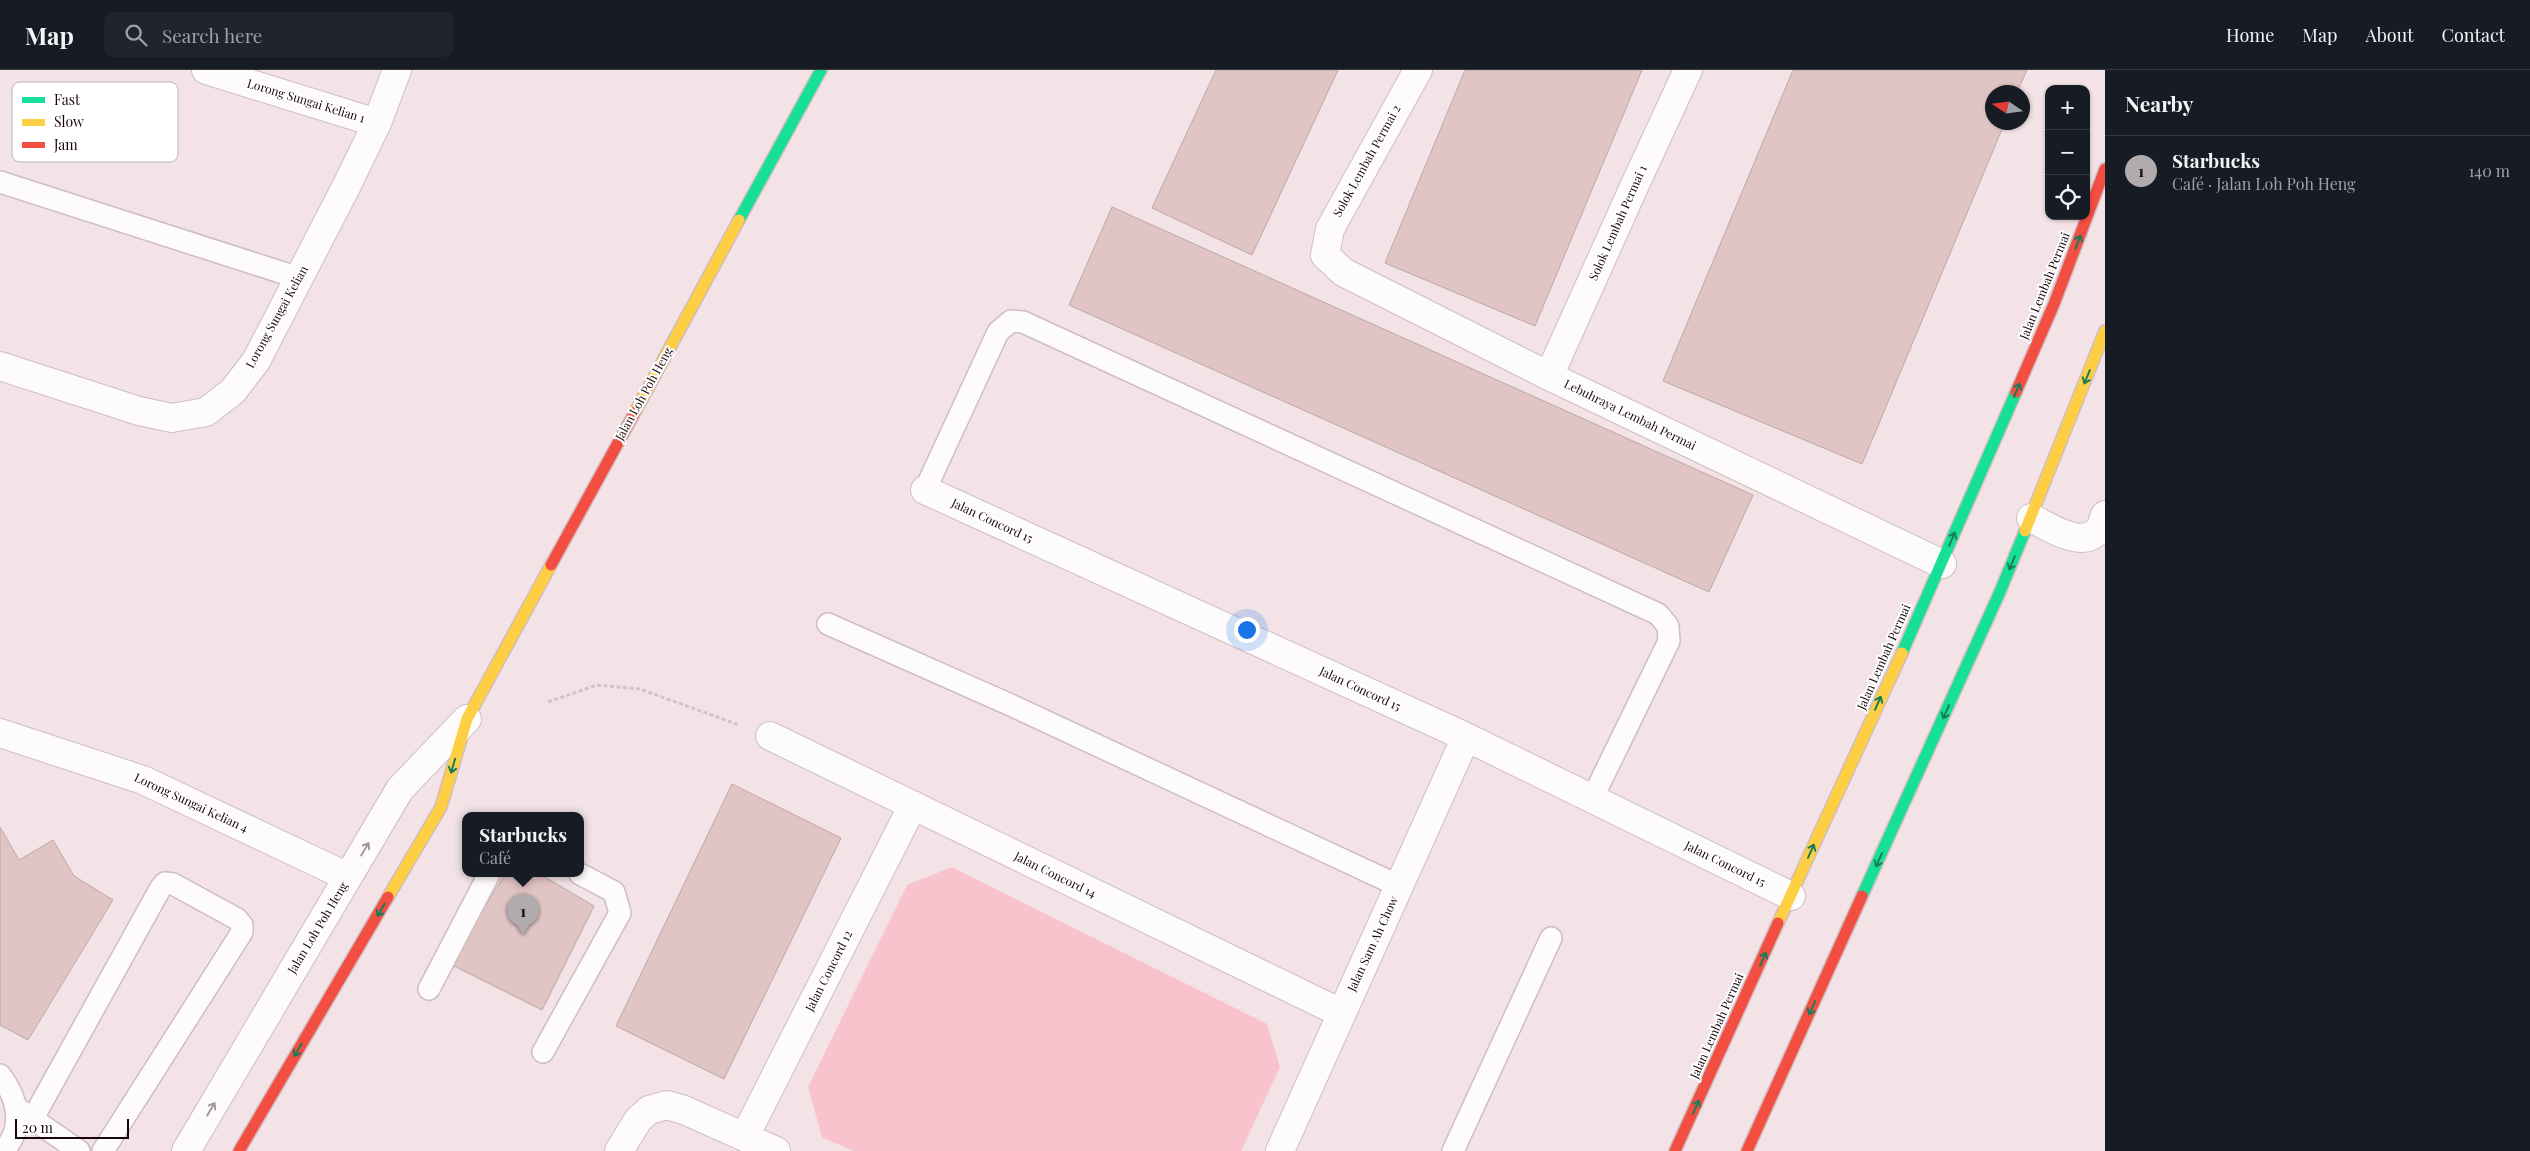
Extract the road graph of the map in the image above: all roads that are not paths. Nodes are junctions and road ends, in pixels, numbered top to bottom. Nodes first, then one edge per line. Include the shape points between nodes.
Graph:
1 (397, 70) edge
2 (821, 70) edge
3 (1418, 70) edge
4 (1688, 70) edge
5 (215, 71) edge
6 (377, 123) junction
7 (2105, 169) edge
8 (0, 182) edge
9 (2091, 241) dead end
10 (1325, 255) joint
11 (299, 278) junction
12 (2054, 304) junction
13 (2105, 332) edge
14 (0, 366) edge
15 (1549, 376) junction
16 (925, 490) joint
17 (2105, 515) edge
18 (2031, 518) junction
19 (1942, 564) junction
20 (828, 624) dead end
21 (467, 719) junction
22 (0, 733) edge
23 (770, 736) road end
24 (1466, 737) junction
25 (1592, 799) junction
26 (913, 806) junction
27 (584, 876) edge
28 (348, 877) junction
29 (487, 877) edge
30 (1400, 886) junction
31 (1791, 896) junction
32 (1551, 938) dead end
33 (429, 988) dead end
34 (1341, 1013) junction
35 (543, 1052) dead end
36 (0, 1075) edge
37 (25, 1114) junction
38 (746, 1136) junction
39 (3, 1151) edge
40 (79, 1151) edge
41 (104, 1151) edge
42 (186, 1151) edge
43 (239, 1151) edge
44 (619, 1151) edge
45 (776, 1151) edge
46 (1280, 1151) edge
47 (1454, 1151) edge
48 (1676, 1151) edge
49 (1747, 1151) edge

1 - 6 street, Lorong Sungai Kelian
2 - 21 main road, Jalan Loh Poh Heng
3 - 10 street, Solok Lembah Permai 2 via 1330,229
4 - 15 street, Solok Lembah Permai 1
5 - 6 street, Lorong Sungai Kelian 1
6 - 11 street, Lorong Sungai Kelian
12 -> 7 main road, Jalan Lembah Permai
8 - 11 lane
9 - 12 main road
10 - 15 street, Lebuhraya Lembah Permai via 1343,272
11 - 14 street, Lorong Sungai Kelian via 256,361 232,391 206,412 172,418
19 -> 12 main road, Jalan Lembah Permai
13 -> 18 main road
15 - 19 street, Lebuhraya Lembah Permai
16 - 24 street, Jalan Concord 15
16 - 25 lane via 998,332 1011,321 1023,322 1658,614 1668,626 1670,641
17 - 18 street via 2099,530 2088,538 2072,537
18 -> 49 main road
31 -> 19 main road, Jalan Lembah Permai
20 - 30 lane
28 -> 21 street, Jalan Loh Poh Heng via 400,789
21 -> 43 main road, Jalan Loh Poh Heng via 441,807
22 - 28 street, Lorong Sungai Kelian 4 via 143,780
23 - 26 street, Jalan Concord 14
24 - 25 street, Jalan Concord 15
24 - 30 street, Jalan Sam Ah Chow
25 - 31 street, Jalan Concord 15
26 - 34 street, Jalan Concord 14
26 - 38 street, Jalan Concord 12
27 - 35 lane via 614,892 620,914
42 -> 28 street, Jalan Loh Poh Heng
29 - 33 lane
30 - 34 street, Jalan Sam Ah Chow
48 -> 31 main road, Jalan Lembah Permai
32 - 47 lane
34 - 46 street, Jalan Sam Ah Chow
36 - 37 lane
37 - 39 lane
37 - 40 lane
37 - 41 lane via 160,888 165,883 174,884 237,919 242,925 242,932
38 - 44 street via 667,1105 650,1110 638,1120
38 - 45 street

